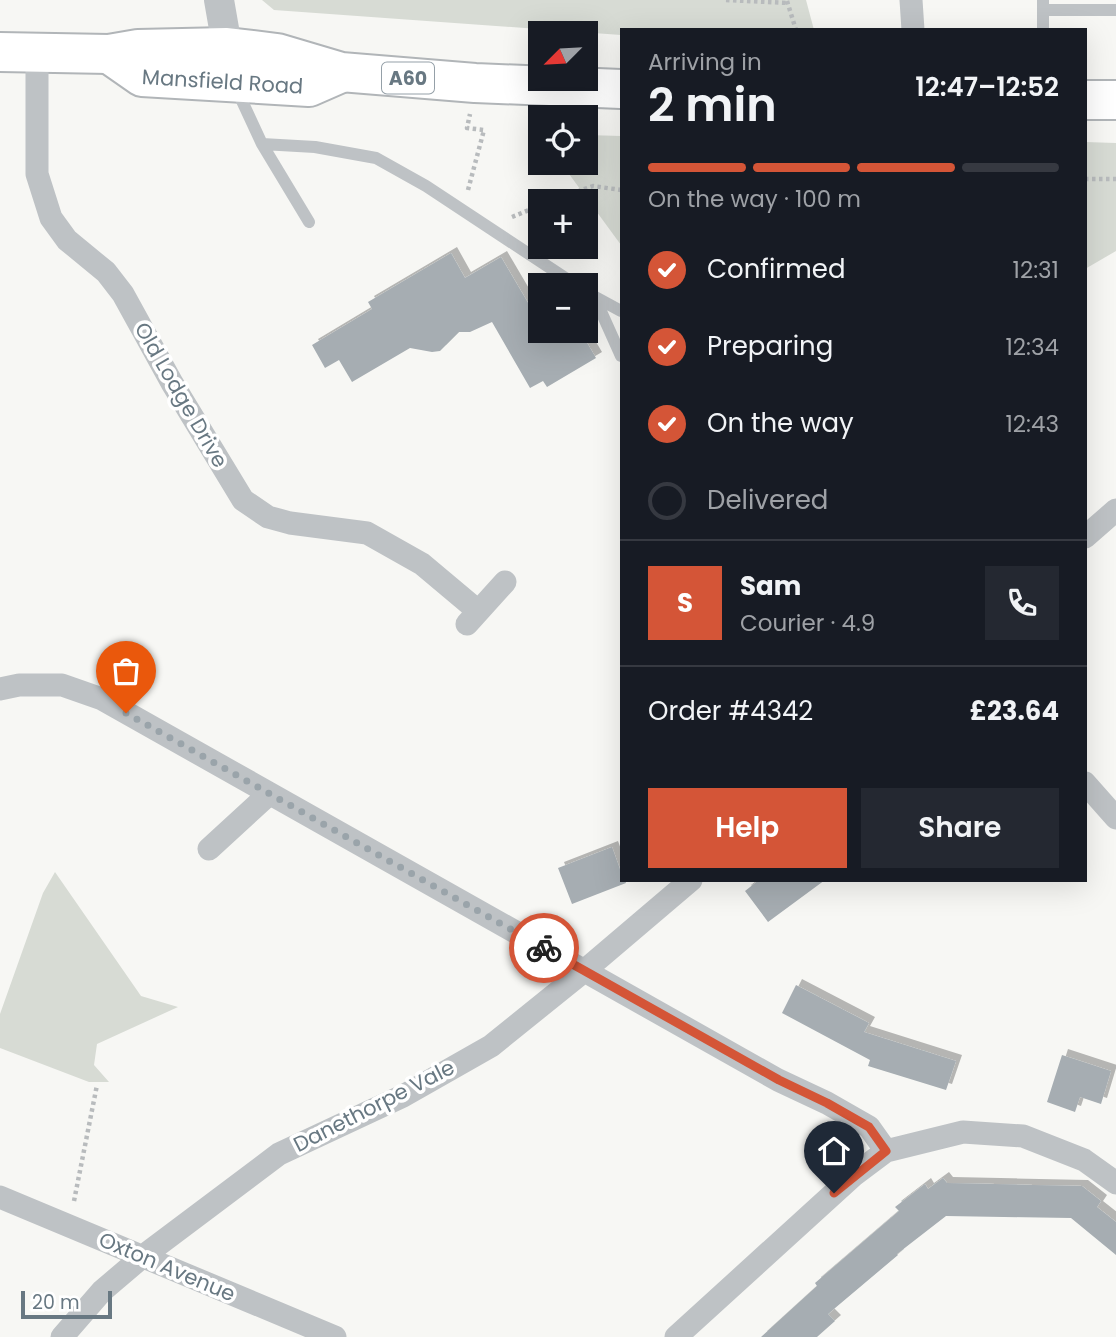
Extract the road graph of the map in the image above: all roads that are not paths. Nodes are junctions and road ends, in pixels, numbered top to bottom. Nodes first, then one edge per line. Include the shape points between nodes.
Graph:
1 (219, 0) edge
2 (911, 0) edge
3 (1043, 5) edge
4 (1116, 10) edge
5 (913, 28) edge
6 (1043, 28) edge
7 (18, 52) edge
8 (230, 64) junction
9 (620, 89) edge
10 (1087, 100) edge
11 (1116, 100) edge
12 (262, 144) junction
13 (309, 222) dead end
14 (558, 273) edge
15 (598, 299) edge
16 (598, 309) edge
17 (620, 310) edge
18 (620, 354) edge
19 (1116, 510) edge
20 (1087, 536) edge
21 (505, 582) dead end
22 (0, 689) edge
23 (1087, 785) edge
24 (269, 794) junction
25 (1116, 818) edge
26 (208, 849) dead end
27 (689, 882) edge
28 (584, 971) junction
29 (886, 1151) junction
30 (1116, 1183) edge
31 (0, 1198) edge
32 (142, 1257) junction
33 (62, 1337) edge
34 (335, 1337) edge
35 (676, 1337) edge

1 - 8 street
2 - 5 street
3 - 4 lane
3 - 6 lane
7 - 8 highway, Mansfield Road / A60 via 109,54 138,49
7 - 21 street, Old Lodge Drive via 37,174 51,218 66,240 106,272 122,294 243,500 268,517 290,523 367,533 422,564 473,618
8 - 9 highway, Mansfield Road / A60 via 277,53 341,72
8 - 12 lane
10 - 11 highway
12 - 13 lane
12 - 14 lane via 376,158
15 - 17 lane
16 - 18 lane
19 - 20 street
22 - 24 street via 62,685 102,699
23 - 25 street
24 - 26 street
24 - 28 street
27 - 28 street, Danethorpe Vale
28 - 29 street via 869,1127
28 - 32 street, Danethorpe Vale via 491,1046 403,1096 279,1154
29 - 30 street via 963,1132 1023,1136 1084,1160
29 - 35 street
31 - 32 street, Oxton Avenue
32 - 33 street, Danethorpe Vale via 102,1291
32 - 34 street, Oxton Avenue

